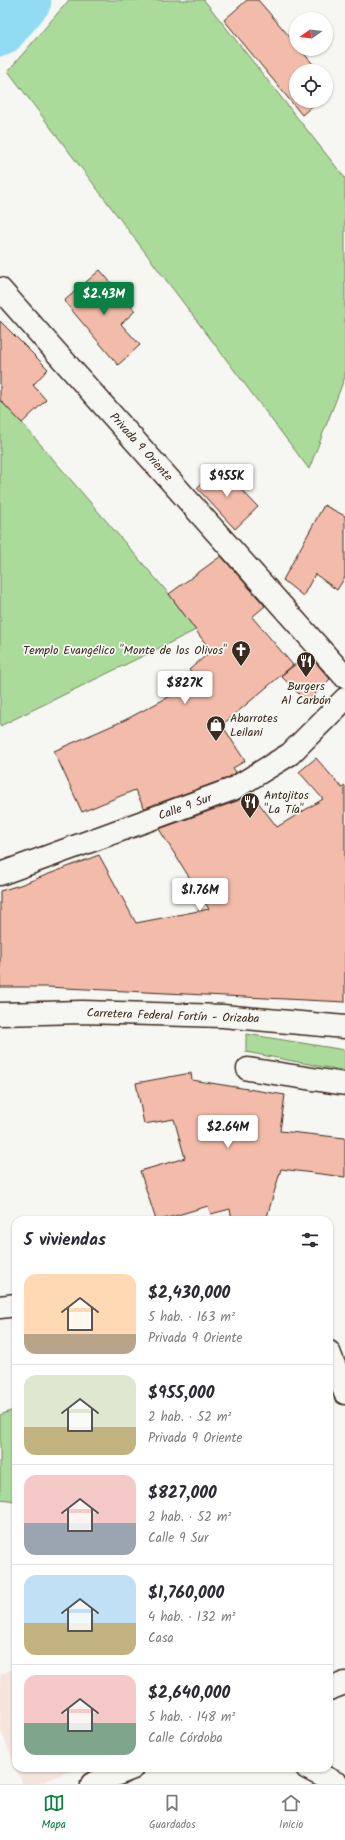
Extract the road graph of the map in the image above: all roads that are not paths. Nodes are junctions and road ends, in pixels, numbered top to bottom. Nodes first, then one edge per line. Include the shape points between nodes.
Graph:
1 (0, 289) edge
2 (345, 677) edge
3 (345, 699) edge
4 (0, 874) edge
5 (0, 1014) edge
6 (345, 1027) edge
7 (248, 1069) dead end
8 (345, 1084) edge
9 (12, 1306) edge
10 (0, 1307) edge
11 (333, 1350) edge
12 (345, 1357) edge
13 (333, 1362) edge
14 (345, 1393) edge
15 (345, 1683) edge
16 (333, 1688) edge
17 (123, 1772) edge
18 (315, 1772) edge
19 (92, 1784) edge
20 (338, 1784) edge

1 - 2 street, Privada 9 Oriente
3 - 4 street, Calle 9 Sur via 290,754 233,789
5 - 6 street, Carretera Federal Fortín - Orizaba via 82,1012 215,1016
7 - 8 street
9 - 10 street
11 - 12 street
13 - 14 street
15 - 16 street
17 - 19 street
18 - 20 street

